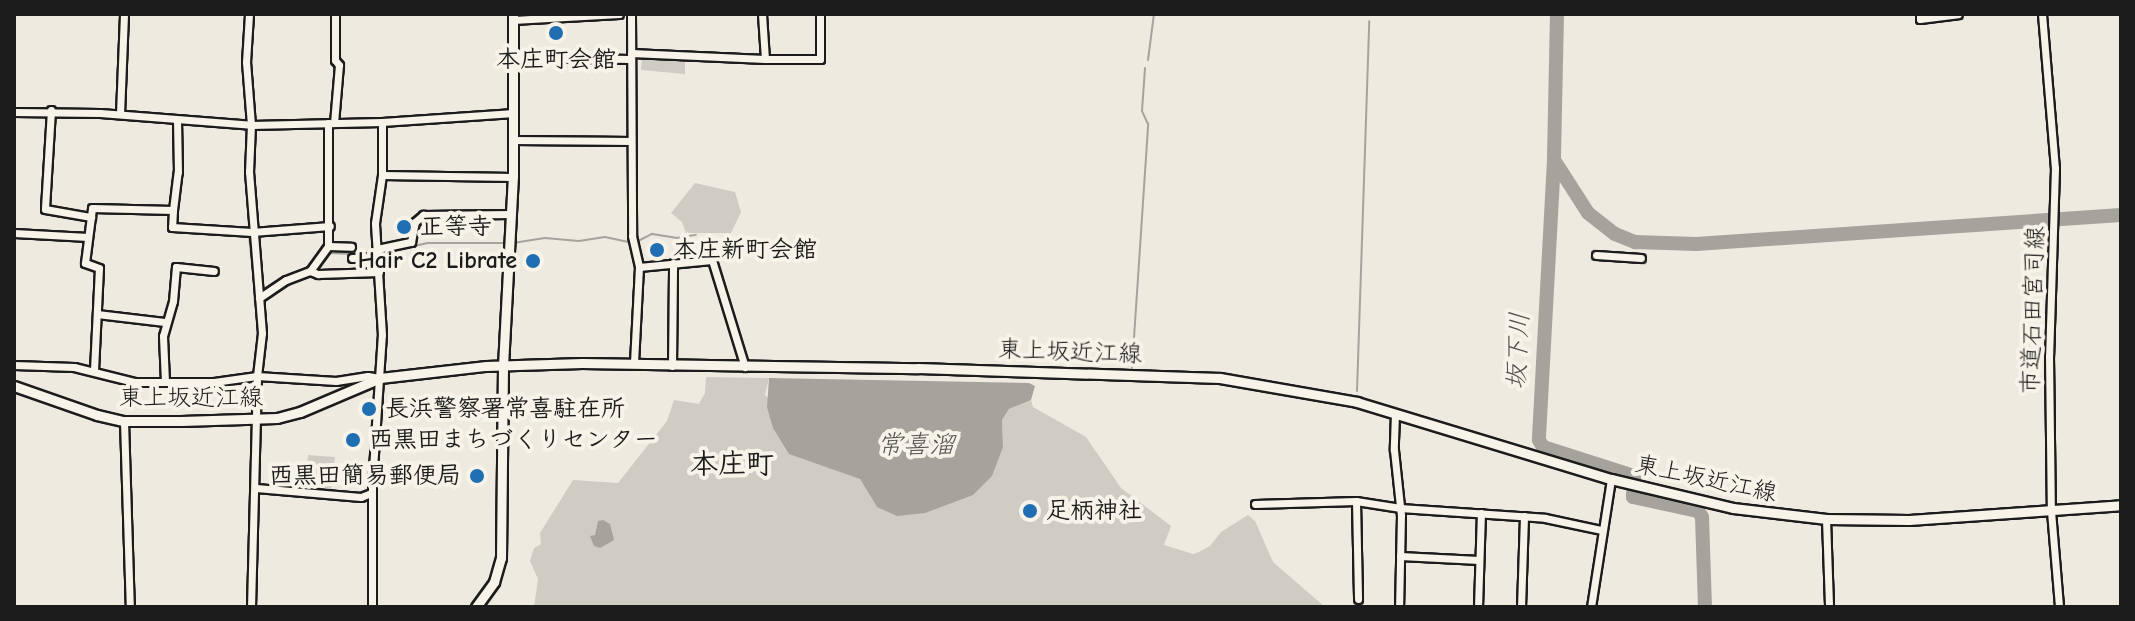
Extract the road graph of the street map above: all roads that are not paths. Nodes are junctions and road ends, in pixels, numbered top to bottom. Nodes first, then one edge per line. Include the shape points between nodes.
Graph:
1 (124, 14) edge
2 (249, 14) edge
3 (335, 14) edge
4 (619, 14) edge
5 (631, 14) edge
6 (762, 14) edge
7 (820, 14) edge
8 (1920, 14) edge
9 (1958, 14) edge
10 (2042, 14) edge
11 (513, 17) edge
12 (630, 56) junction
13 (514, 57) junction
14 (765, 59) junction
15 (51, 110) junction
16 (14, 112) edge
17 (514, 113) junction
18 (120, 114) junction
19 (382, 122) junction
20 (177, 123) junction
21 (331, 123) junction
22 (251, 125) junction
23 (513, 140) junction
24 (631, 141) junction
25 (382, 175) junction
26 (513, 177) junction
27 (173, 210) junction
28 (511, 214) junction
29 (91, 217) junction
30 (330, 226) junction
31 (250, 232) junction
32 (14, 233) edge
33 (88, 237) junction
34 (328, 246) junction
35 (351, 247) dead end
36 (377, 253) junction
37 (1596, 255) dead end
38 (352, 258) dead end
39 (1641, 258) dead end
40 (673, 263) junction
41 (639, 267) junction
42 (214, 271) dead end
43 (312, 272) junction
44 (379, 272) junction
45 (259, 298) junction
46 (97, 314) junction
47 (165, 322) junction
48 (634, 364) junction
49 (14, 365) edge
50 (503, 366) junction
51 (672, 366) junction
52 (745, 367) junction
53 (94, 370) junction
54 (257, 376) junction
55 (380, 378) junction
56 (336, 381) junction
57 (165, 382) junction
58 (14, 386) edge
59 (342, 394) junction
60 (1395, 413) junction
61 (257, 420) junction
62 (124, 421) junction
63 (1611, 479) junction
64 (256, 488) junction
65 (371, 493) junction
66 (1356, 501) junction
67 (1255, 504) dead end
68 (2121, 505) edge
69 (1400, 508) junction
70 (2051, 511) junction
71 (1481, 513) junction
72 (1524, 516) junction
73 (1826, 519) junction
74 (1601, 530) junction
75 (1400, 556) junction
76 (1479, 560) junction
77 (1358, 599) dead end
78 (130, 607) edge
79 (251, 607) edge
80 (372, 607) edge
81 (476, 607) edge
82 (1399, 607) edge
83 (1478, 607) edge
84 (1521, 607) edge
85 (1591, 607) edge
86 (1829, 607) edge
87 (2059, 607) edge

1 - 18 street
2 - 22 street
3 - 21 street via 339,65
4 - 11 street
5 - 12 street
6 - 14 street
7 - 14 street via 820,59
8 - 9 street via 1920,19
10 - 70 street, 市道石田宮司線 via 2056,211 2049,356
11 - 13 main road
12 - 13 street
12 - 14 street
12 - 24 street
13 - 17 main road
15 - 16 street
15 - 18 street
15 - 29 street via 45,209
17 - 19 street
17 - 23 main road
18 - 20 street
19 - 21 street
19 - 25 street
20 - 22 street
20 - 27 street
21 - 22 street
21 - 30 street
22 - 31 street
23 - 24 street
23 - 26 main road
24 - 41 street via 632,236
25 - 26 street
25 - 36 street
26 - 28 main road
27 - 29 street via 96,206
27 - 31 street via 172,227
28 - 36 street via 423,215 415,222 411,242
28 - 50 main road
29 - 33 street
30 - 31 street
30 - 34 street
31 - 45 street
32 - 33 street
33 - 46 street via 85,263 99,268
34 - 35 street
34 - 43 street
36 - 38 street
36 - 44 street
37 - 39 street
40 - 41 street
40 - 51 street
40 - 52 street via 712,260
41 - 48 street
42 - 47 street via 176,267
43 - 44 street
43 - 45 street via 286,280
44 - 55 street
45 - 54 street
46 - 47 street
46 - 53 street
47 - 57 street
48 - 50 main road, 東上坂近江線
48 - 51 main road, 東上坂近江線
49 - 53 street
50 - 55 main road, 東上坂近江線
50 - 81 main road via 501,558 494,582
51 - 52 main road, 東上坂近江線
52 - 60 main road, 東上坂近江線 via 1220,378 1328,394
53 - 57 street via 121,380
54 - 56 street
54 - 57 street
54 - 61 street
55 - 56 street
55 - 59 main road, 東上坂近江線
55 - 65 street
56 - 59 street
58 - 62 main road, 東上坂近江線
59 - 61 main road, 東上坂近江線 via 300,412
60 - 63 main road, 東上坂近江線
60 - 69 street
61 - 62 main road, 東上坂近江線
61 - 64 street
62 - 78 street
63 - 73 main road, 東上坂近江線 via 1733,508
63 - 74 street
64 - 65 street via 361,497
64 - 79 street
65 - 80 street
66 - 67 street
66 - 69 street
66 - 77 street
68 - 70 main road, 東上坂近江線
69 - 71 street
69 - 75 street
70 - 73 main road, 東上坂近江線
70 - 87 street, 市道石田宮司線
71 - 72 street
71 - 76 street
72 - 74 street
72 - 84 street
73 - 86 street
74 - 85 street
75 - 76 street
75 - 82 street
76 - 83 street

